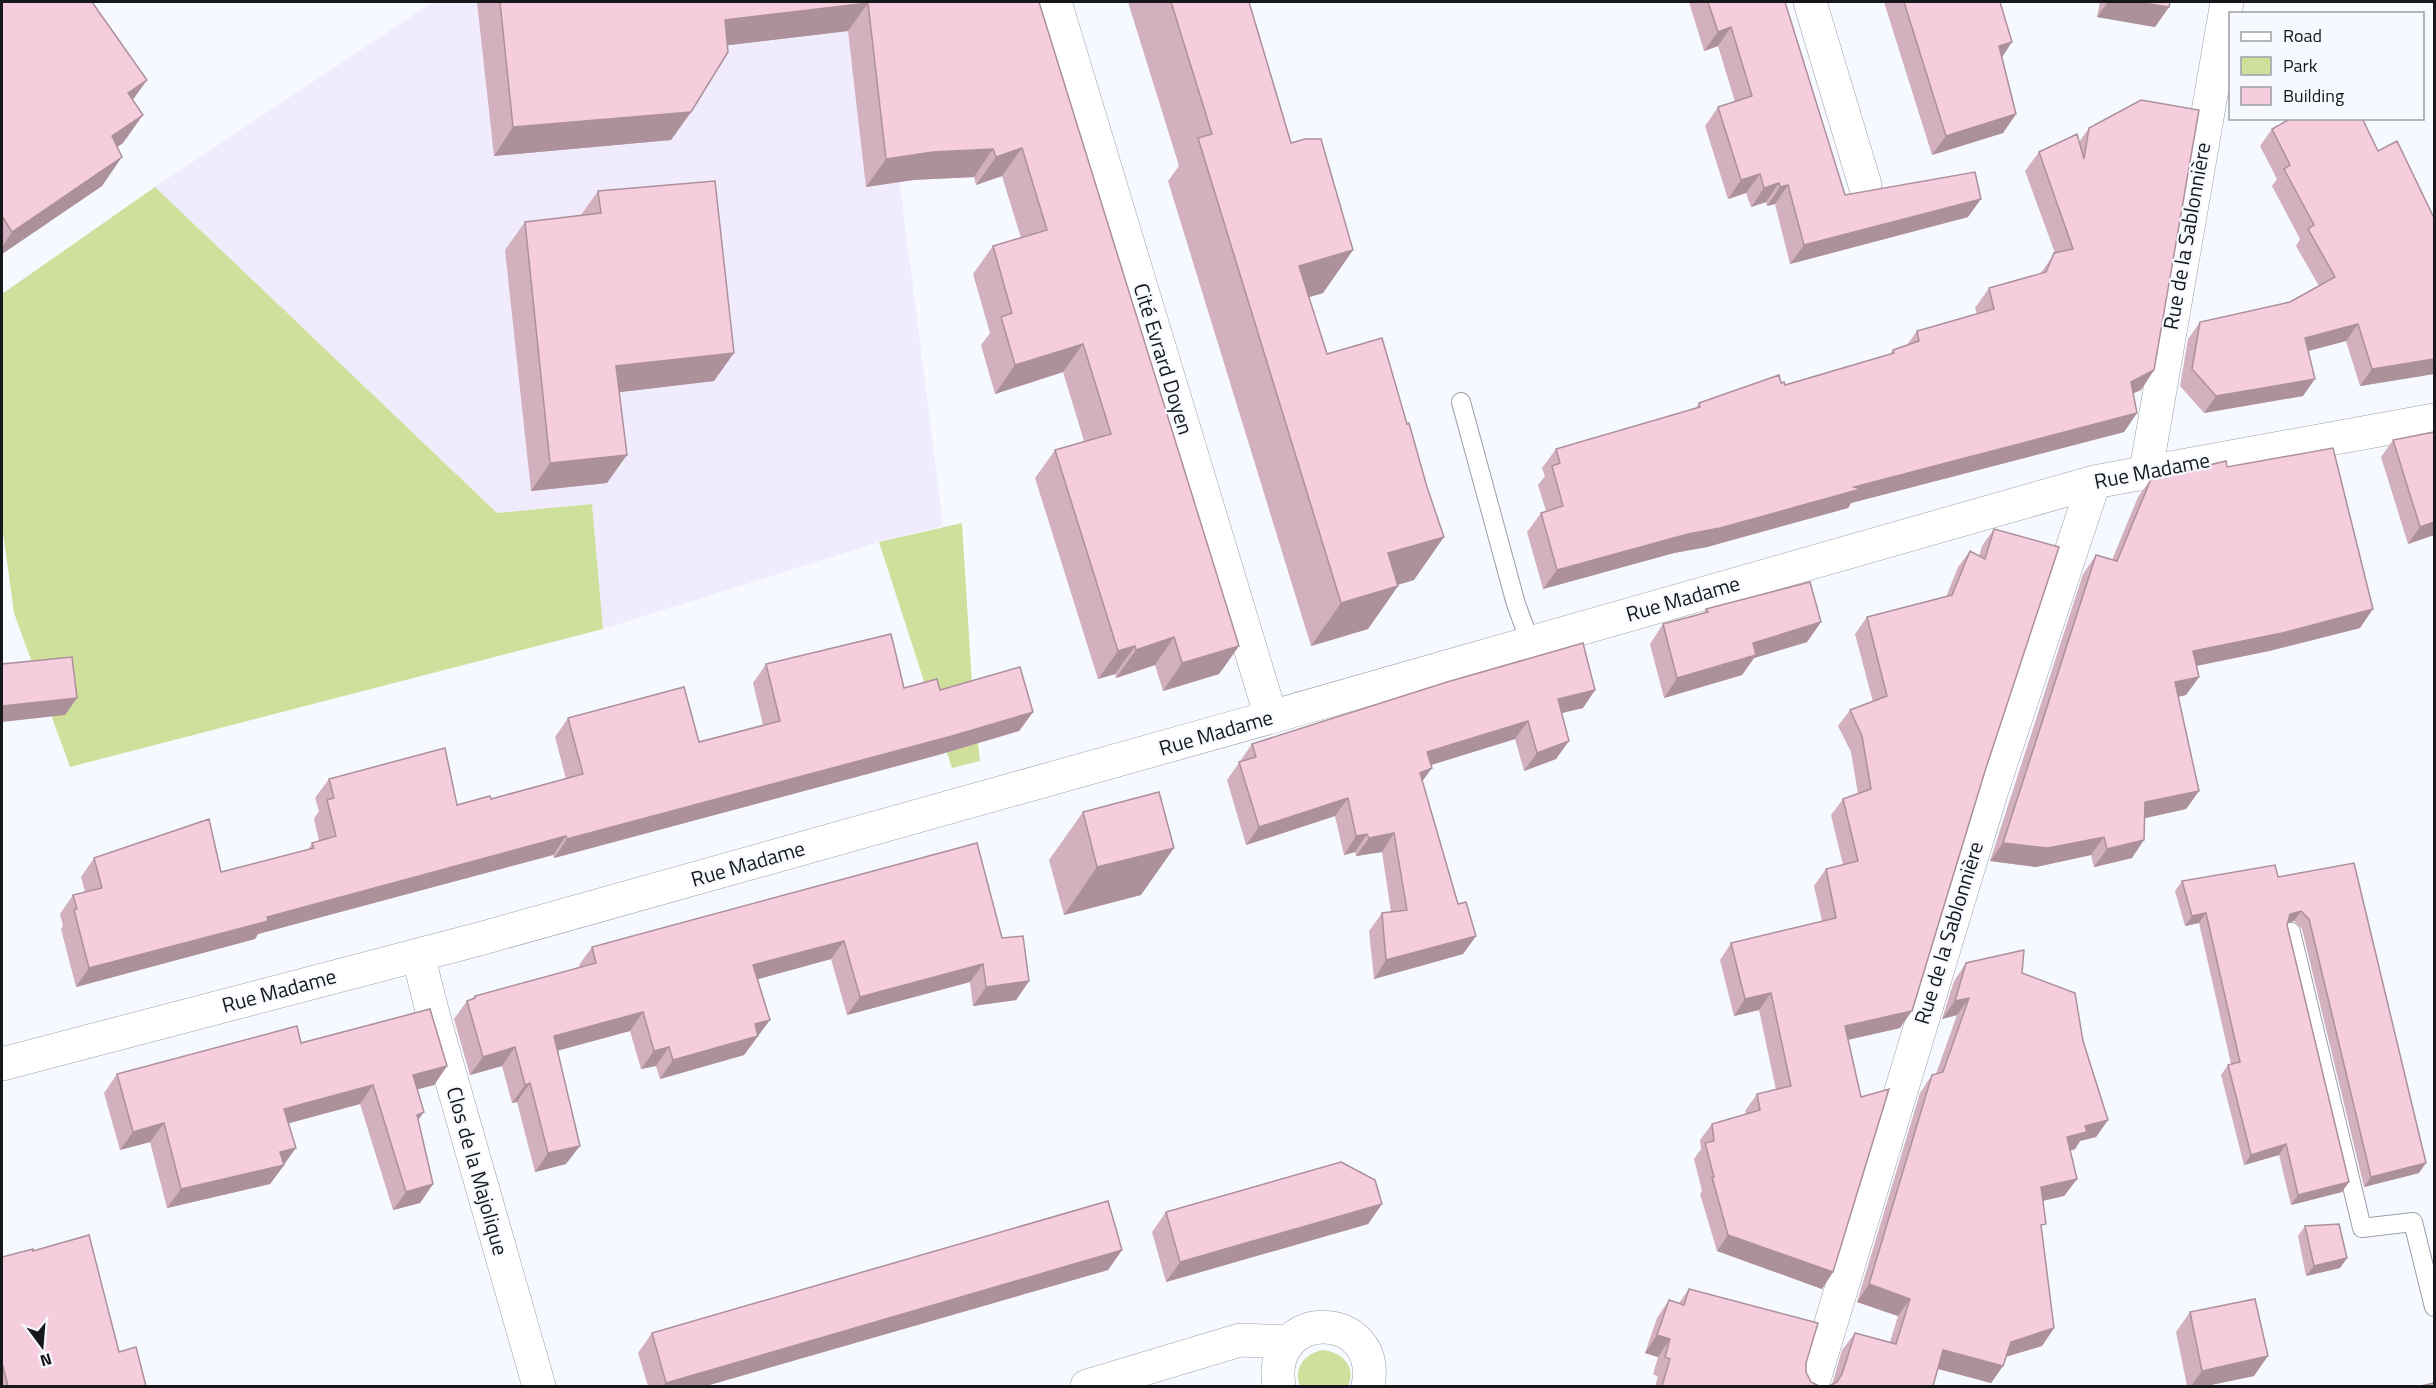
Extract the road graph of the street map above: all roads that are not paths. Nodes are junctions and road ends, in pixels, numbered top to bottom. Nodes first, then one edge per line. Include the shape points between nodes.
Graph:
1 (1055, 2) edge
2 (1810, 2) edge
3 (2227, 2) edge
4 (1865, 185) dead end
5 (1461, 402) dead end
6 (2434, 420) edge
7 (2146, 471) junction
8 (2094, 482) junction
9 (1530, 642) junction
10 (1271, 717) junction
11 (2291, 932) edge
12 (418, 955) junction
13 (2, 1064) edge
14 (2434, 1307) edge
15 (1288, 1342) junction
16 (539, 1386) edge
17 (1087, 1386) edge
18 (1279, 1386) edge
19 (1368, 1386) edge
20 (1812, 1386) edge

1 - 10 street, Cité Evrard Doyen
2 - 4 street
3 - 7 street, Rue de la Sablonnière
5 - 9 lane
6 - 7 street, Rue Madame
7 - 8 street, Rue Madame
8 - 9 street, Rue Madame
8 - 20 street, Rue de la Sablonnière via 1991,793
9 - 10 street, Rue Madame
10 - 12 street, Rue Madame
11 - 14 lane via 2362,1228 2413,1222
12 - 13 street, Rue Madame
12 - 16 street, Clos de la Majolique
15 - 17 street via 1240,1340
15 - 18 street via 1280,1356
15 - 19 street via 1317,1326 1348,1333 1360,1343 1368,1358

